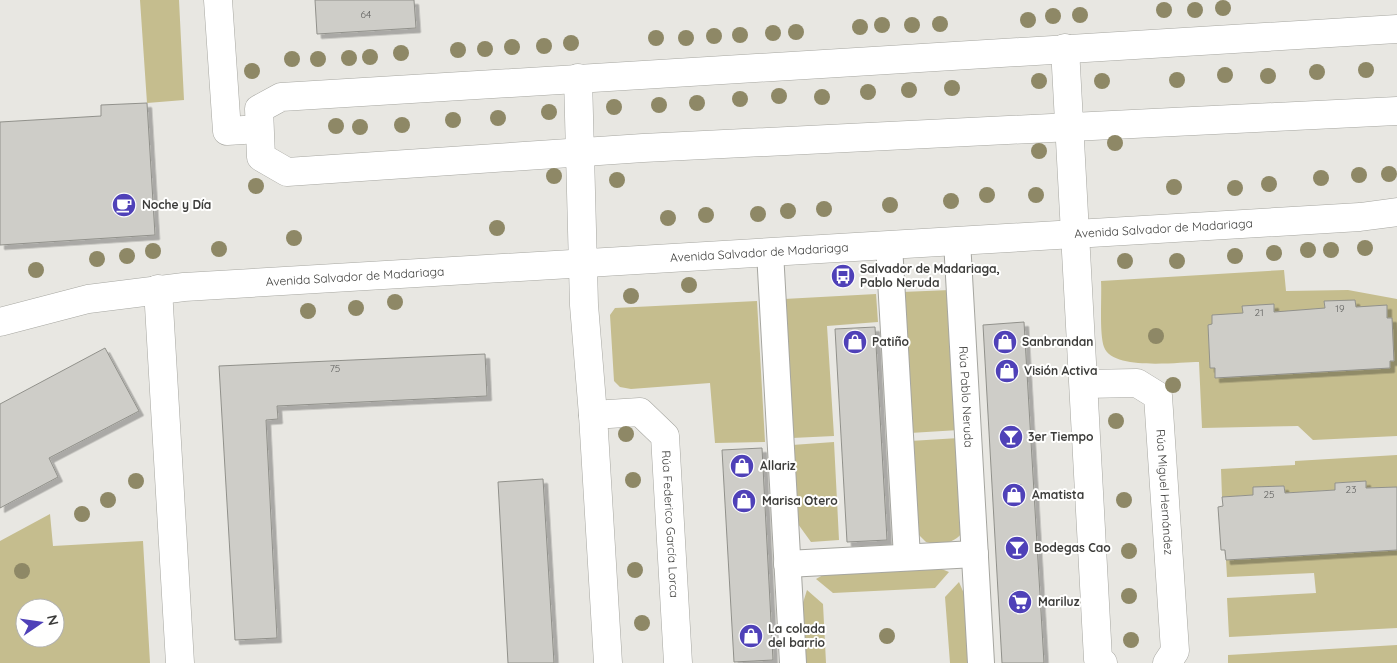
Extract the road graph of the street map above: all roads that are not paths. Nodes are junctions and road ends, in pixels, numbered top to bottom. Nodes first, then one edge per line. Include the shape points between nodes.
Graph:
1 (218, 0) edge
2 (1397, 29) edge
3 (1065, 48) junction
4 (578, 78) junction
5 (1397, 111) edge
6 (1070, 128) junction
7 (259, 130) junction
8 (580, 151) junction
9 (1397, 212) edge
10 (1360, 216) junction
11 (1397, 216) edge
12 (1076, 234) junction
13 (957, 241) junction
14 (889, 245) junction
15 (770, 252) junction
16 (583, 263) junction
17 (158, 289) junction
18 (0, 322) edge
19 (1084, 384) junction
20 (593, 415) junction
21 (975, 554) junction
22 (907, 557) junction
23 (787, 564) junction
24 (180, 663) edge
25 (608, 663) edge
26 (678, 663) edge
27 (793, 663) edge
28 (981, 663) edge
29 (1103, 663) edge
30 (1168, 663) edge

1 - 7 street via 227,131
2 - 3 street
3 - 4 street
3 - 6 street
4 - 7 street via 281,97 259,109
4 - 8 street
5 - 6 street
6 - 8 street
6 - 12 street
7 - 8 street via 261,157 287,172
8 - 16 street
9 - 10 street, Avenida Salvador de Madariaga
10 - 11 street, Avenida Salvador de Madariaga
10 - 12 street, Avenida Salvador de Madariaga
12 - 13 street, Avenida Salvador de Madariaga
12 - 19 street
13 - 14 street, Avenida Salvador de Madariaga
13 - 21 street, Rúa Pablo Neruda
14 - 15 street, Avenida Salvador de Madariaga
14 - 22 street
15 - 16 street, Avenida Salvador de Madariaga
15 - 23 street
16 - 17 street, Avenida Salvador de Madariaga
16 - 20 street
17 - 18 street, Avenida Salvador de Madariaga via 88,299
17 - 24 street
19 - 29 street via 1098,659
19 - 30 street, Rúa Miguel Hernández via 1137,383 1158,396 1174,651
20 - 25 street
20 - 26 street, Rúa Federico García Lorca via 640,412 665,436
21 - 22 street
21 - 28 street, Rúa Pablo Neruda
22 - 23 street
23 - 27 street

